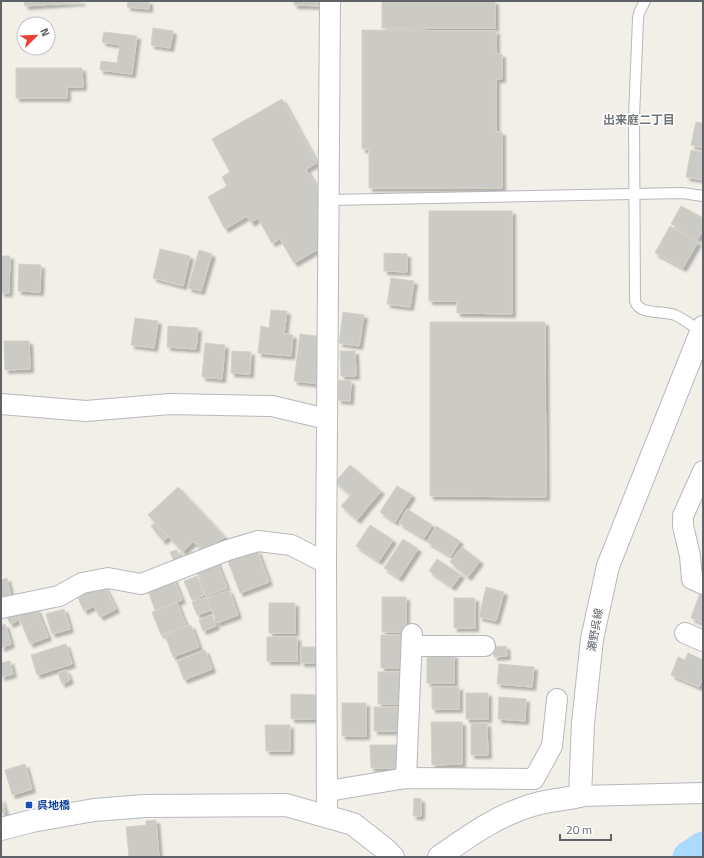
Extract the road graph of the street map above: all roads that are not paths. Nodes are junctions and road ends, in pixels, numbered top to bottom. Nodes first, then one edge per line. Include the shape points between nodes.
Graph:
1 (330, 1) edge
2 (646, 1) edge
3 (635, 194) junction
4 (703, 196) edge
5 (329, 200) junction
6 (703, 330) edge
7 (1, 404) edge
8 (327, 419) junction
9 (703, 471) edge
10 (326, 563) junction
11 (703, 584) edge
12 (1, 608) edge
13 (685, 633) dead end
14 (703, 641) edge
15 (485, 646) dead end
16 (557, 698) dead end
17 (406, 778) junction
18 (328, 791) junction
19 (703, 793) edge
20 (580, 796) junction
21 (328, 817) junction
22 (1, 830) edge
23 (392, 857) edge
24 (439, 857) edge

1 - 5 street
2 - 3 lane via 638,19 634,118
3 - 4 lane via 682,193
3 - 5 lane
3 - 6 lane via 636,305 642,310 675,315
5 - 8 street
6 - 20 main road, 瀬野呉線 via 608,566 592,639 583,722
7 - 8 street via 86,411 170,404 272,406
8 - 10 street
9 - 11 street via 683,516 683,526 692,579
10 - 12 street via 291,545 258,541 141,584 108,578 82,583 59,596
10 - 18 street
13 - 14 street
15 - 17 street via 412,640
16 - 17 street via 552,746 534,779
17 - 18 street
18 - 21 street
19 - 20 street
20 - 24 main road via 539,803 517,810 492,822
21 - 22 main road via 286,804 145,806 94,810 32,821
21 - 23 main road via 354,824

